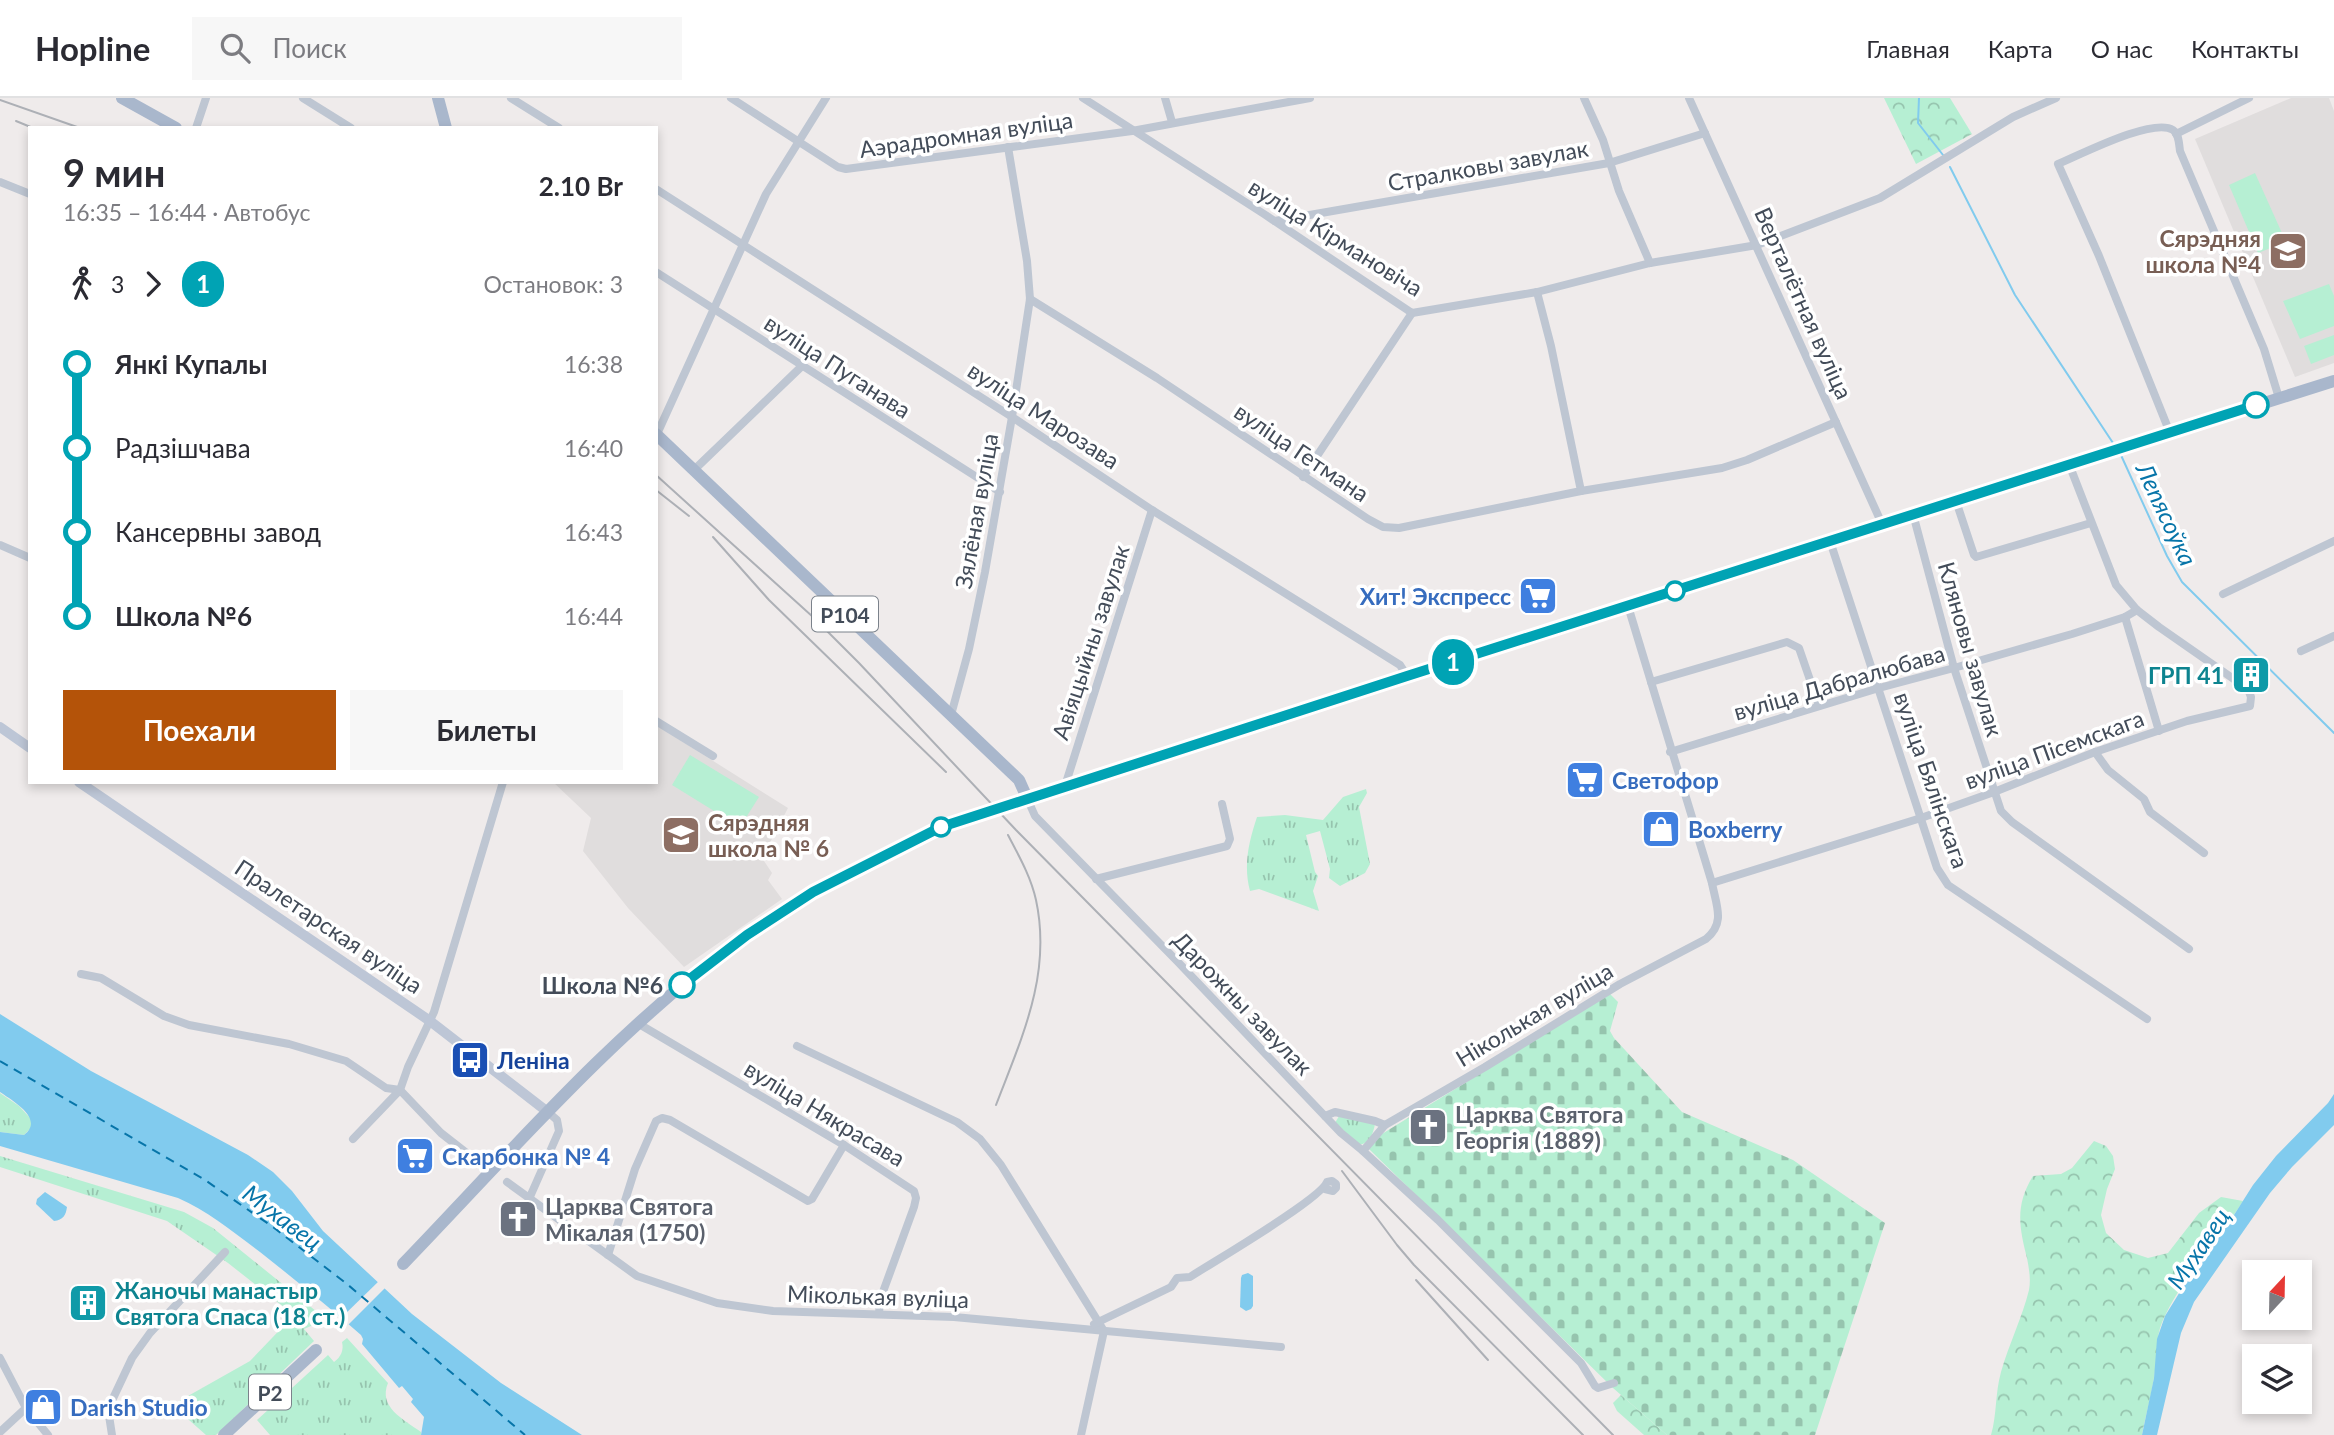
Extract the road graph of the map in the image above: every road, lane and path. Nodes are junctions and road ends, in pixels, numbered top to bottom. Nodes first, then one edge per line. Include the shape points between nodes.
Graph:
1 (122, 98) edge
2 (206, 98) edge
3 (303, 98) edge
4 (438, 98) edge
5 (511, 98) edge
6 (731, 98) edge
7 (826, 98) edge
8 (1083, 98) edge
9 (1165, 98) edge
10 (1310, 98) edge
11 (1584, 98) edge
12 (1689, 98) edge
13 (2056, 98) edge
14 (2249, 98) edge
15 (1172, 122) junction
16 (172, 126) edge
17 (197, 126) edge
18 (348, 126) edge
19 (445, 126) edge
20 (556, 126) edge
21 (1132, 131) junction
22 (1705, 132) junction
23 (2176, 134) junction
24 (798, 143) junction
25 (1008, 147) junction
26 (1609, 163) junction
27 (0, 182) edge
28 (658, 189) edge
29 (28, 193) edge
30 (1275, 221) junction
31 (743, 242) junction
32 (1756, 245) junction
33 (1650, 263) junction
34 (658, 273) edge
35 (1537, 292) junction
36 (1030, 299) junction
37 (714, 308) junction
38 (1412, 313) junction
39 (802, 366) junction
40 (2334, 381) edge
41 (2279, 398) junction
42 (1012, 417) junction
43 (1836, 422) junction
44 (658, 432) edge
45 (2170, 433) junction
46 (658, 435) edge
47 (2069, 464) junction
48 (695, 469) junction
49 (1303, 477) junction
50 (1581, 491) junction
51 (1000, 492) junction
52 (1956, 500) junction
53 (1153, 510) junction
54 (1913, 514) junction
55 (2091, 523) junction
56 (1882, 524) junction
57 (1830, 541) junction
58 (2334, 541) edge
59 (0, 545) edge
60 (28, 557) edge
61 (2223, 594) dead end
62 (1628, 606) junction
63 (2137, 610) junction
64 (2125, 617) junction
65 (2334, 636) edge
66 (2301, 651) dead end
67 (1954, 668) junction
68 (1407, 676) junction
69 (1651, 682) junction
70 (1879, 688) junction
71 (1819, 706) junction
72 (951, 715) junction
73 (658, 722) edge
74 (0, 727) edge
75 (2159, 731) junction
76 (28, 747) edge
77 (1671, 752) junction
78 (2095, 752) junction
79 (713, 756) dead end
80 (82, 784) edge
81 (502, 784) edge
82 (1065, 786) junction
83 (1994, 792) junction
84 (1027, 798) junction
85 (1222, 804) dead end
86 (1921, 818) junction
87 (2204, 853) dead end
88 (1096, 879) junction
89 (1712, 883) junction
90 (2189, 949) dead end
91 (81, 974) dead end
92 (2147, 1019) dead end
93 (430, 1021) junction
94 (639, 1024) junction
95 (797, 1046) dead end
96 (400, 1090) junction
97 (549, 1113) junction
98 (1325, 1116) junction
99 (1385, 1125) junction
100 (353, 1139) dead end
101 (844, 1145) junction
102 (1363, 1150) junction
103 (478, 1162) dead end
104 (507, 1182) dead end
105 (1325, 1189) dead end
106 (530, 1199) junction
107 (225, 1252) dead end
108 (608, 1255) junction
109 (403, 1264) dead end
110 (879, 1314) junction
111 (1097, 1323) junction
112 (1079, 1329) junction
113 (1104, 1331) junction
114 (1281, 1347) dead end
115 (316, 1350) dead end
116 (0, 1358) edge
117 (1614, 1383) dead end
118 (26, 1408) junction
119 (0, 1432) edge
120 (48, 1435) edge
121 (112, 1435) edge
122 (224, 1435) edge
123 (1081, 1435) edge

1 - 16 main road
2 - 17 street
3 - 18 street
4 - 19 main road
5 - 20 street
6 - 24 street
7 - 24 street
8 - 21 street, вуліца Кірмановіча
9 - 15 street
10 - 15 street, Аэрадромная вуліца
11 - 26 street
12 - 22 street, Верталётная вуліца
13 - 32 street, вуліца Кірмановіча via 2013,117 1880,198
14 - 23 street
15 - 21 street, Аэрадромная вуліца
21 - 25 street, Аэрадромная вуліца
21 - 30 street, вуліца Кірмановіча
22 - 26 street, Стралковы завулак
22 - 32 street, Верталётная вуліца
23 - 41 street via 2264,349
23 - 45 street via 2172,129 2154,127 2058,164
24 - 25 street, Аэрадромная вуліца via 846,169
24 - 31 street
25 - 36 street, Зялёная вуліца
26 - 30 street, Стралковы завулак
26 - 33 street
27 - 29 street
28 - 31 street, вуліца Марозава
30 - 38 street, вуліца Кірмановіча
31 - 37 street
31 - 42 street, вуліца Марозава
32 - 33 street, вуліца Кірмановіча
32 - 43 street, Верталётная вуліца
33 - 35 street, вуліца Кірмановіча
34 - 37 street, вуліца Пуганава
35 - 38 street, вуліца Кірмановіча
35 - 50 street
36 - 42 street, Зялёная вуліца
36 - 49 street, вуліца Гетмана
37 - 39 street, вуліца Пуганава
37 - 44 street
38 - 49 street
39 - 48 street
39 - 51 street, вуліца Пуганава
40 - 41 main road
41 - 45 main road
42 - 51 street, Зялёная вуліца
42 - 53 street, вуліца Марозава
43 - 50 street, вуліца Гетмана via 1722,468
43 - 56 street, Верталётная вуліца
45 - 47 main road
46 - 48 main road, Р104
47 - 52 main road
47 - 55 street
48 - 72 main road, Р104
49 - 50 street, вуліца Гетмана via 1383,527 1399,528
51 - 72 street, Зялёная вуліца
52 - 54 main road
52 - 55 street via 1976,557
53 - 68 street, вуліца Марозава via 1400,665
53 - 82 street, Авіяцыйны завулак
54 - 56 main road
54 - 67 street, Кляновы завулак
55 - 63 street via 2116,585
56 - 57 main road
57 - 62 main road
57 - 70 street, вуліца Бялінскага
58 - 61 street
59 - 60 street
62 - 68 main road
62 - 69 street, Ніколькая вуліца
63 - 64 street, вуліца Дабралюбава
63 - 75 street, вуліца Пісемскага via 2248,689 2251,697 2250,706
64 - 67 street, вуліца Дабралюбава
64 - 75 street
65 - 66 street
67 - 70 street, вуліца Дабралюбава
67 - 83 street, Кляновы завулак
68 - 82 main road
69 - 71 street via 1787,642 1799,648
69 - 77 street, Ніколькая вуліца
70 - 71 street, вуліца Дабралюбава
70 - 86 street, вуліца Бялінскага
71 - 77 street, вуліца Дабралюбава
72 - 84 main road, Р104 via 1019,780
73 - 79 street
74 - 76 main road
75 - 78 street, вуліца Пісемскага
77 - 89 street, Ніколькая вуліца
78 - 83 street, вуліца Пісемскага
78 - 87 street via 2108,770 2144,799 2150,812
80 - 93 main road, Пралетарская вуліца
81 - 93 street
82 - 84 main road
83 - 86 street, вуліца Пісемскага
83 - 90 street, Кляновы завулак via 2005,817
84 - 88 street, Дарожны завулак via 1035,816
84 - 94 main road via 941,827 813,892 734,944
85 - 88 street via 1230,839 1227,846
86 - 89 street, вуліца Пісемскага
86 - 92 street, вуліца Бялінскага via 1937,868 1948,885
88 - 98 street, Дарожны завулак
89 - 99 street, Ніколькая вуліца via 1719,920 1706,939 1620,984
91 - 96 street via 102,978 164,1016 346,1061 386,1088
93 - 96 street
93 - 97 main road, Пралетарская вуліца
94 - 97 main road
94 - 101 street, вуліца Някрасава
95 - 111 street via 957,1122 980,1139 1001,1165
96 - 100 street
96 - 103 street via 441,1133
97 - 106 street via 559,1130
97 - 109 main road
98 - 99 street via 1335,1112
98 - 102 street, Дарожны завулак
99 - 102 street, Ніколькая вуліца
101 - 108 street via 808,1202 662,1118 656,1121 635,1168
101 - 110 street, вуліца Някрасава via 915,1191 914,1207
102 - 117 street, Дарожны завулак via 1581,1363 1595,1386
104 - 106 street, Міколькая вуліца
105 - 111 street via 1191,1276 1177,1278 1171,1287
106 - 108 street, Міколькая вуліца
107 - 121 street via 132,1358 108,1409
108 - 110 street, Міколькая вуліца via 637,1276 717,1303 773,1311
110 - 112 street, Міколькая вуліца
111 - 112 street
111 - 113 street
112 - 113 street, Міколькая вуліца
113 - 114 street, Міколькая вуліца
113 - 123 street
115 - 122 main road, Р2
116 - 118 street
118 - 119 street
118 - 120 street

